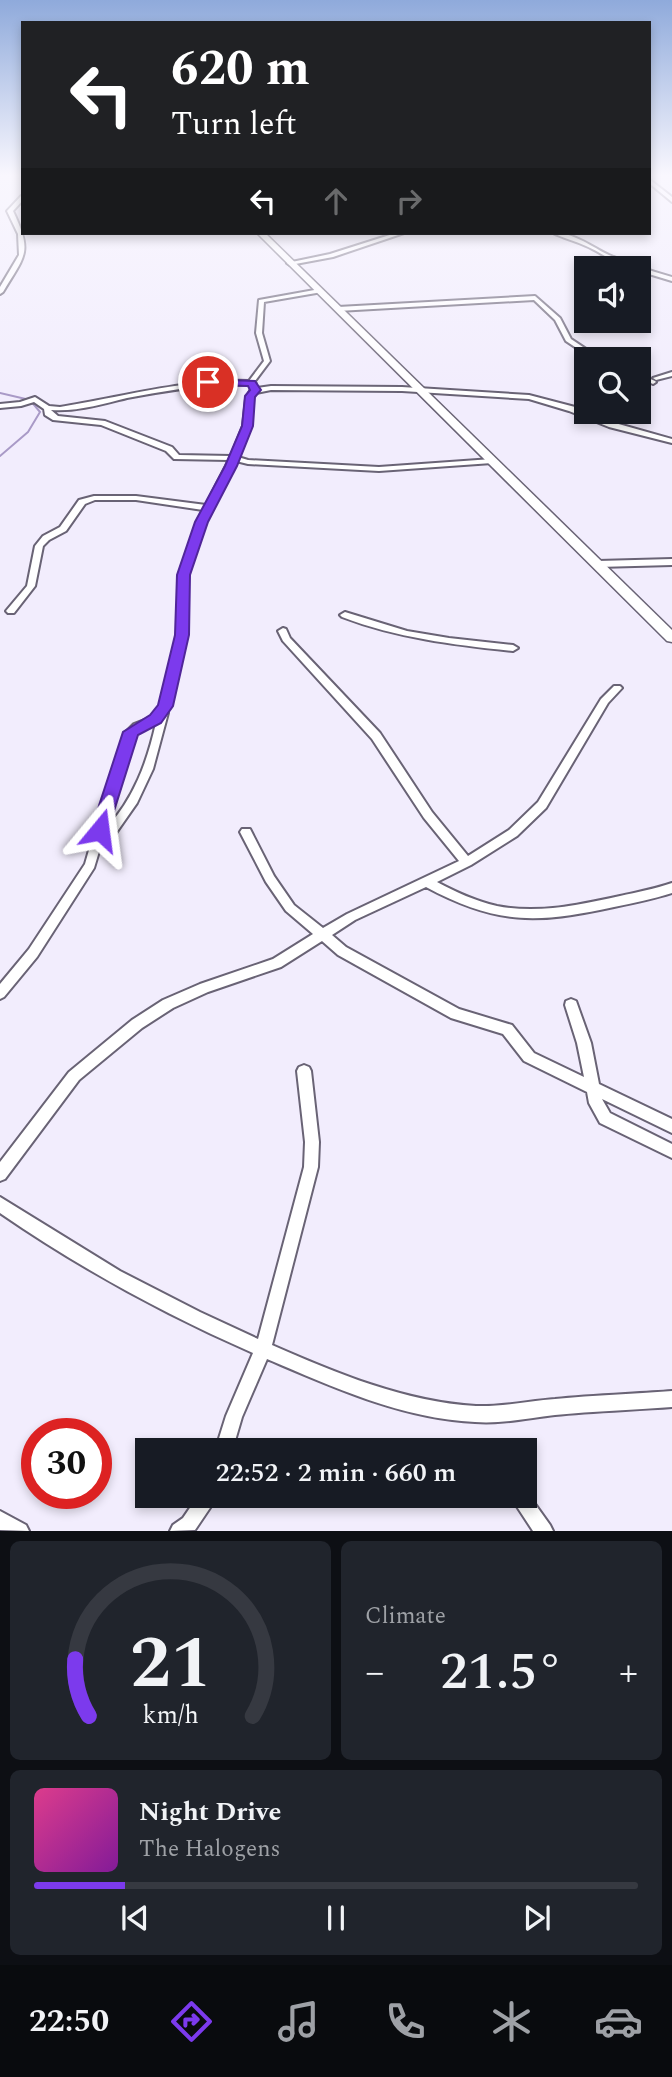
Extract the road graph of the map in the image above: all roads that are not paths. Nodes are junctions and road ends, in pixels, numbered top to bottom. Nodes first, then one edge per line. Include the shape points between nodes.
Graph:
1 (22, 246) edge
2 (274, 246) edge
3 (360, 246) edge
4 (290, 263) junction
5 (651, 272) edge
6 (672, 279) edge
7 (320, 291) junction
8 (0, 292) edge
9 (338, 309) junction
10 (579, 347) edge
11 (672, 373) edge
12 (651, 379) edge
13 (253, 386) junction
14 (423, 390) junction
15 (0, 406) edge
16 (47, 408) junction
17 (672, 441) edge
18 (234, 458) junction
19 (492, 461) junction
20 (209, 508) junction
21 (672, 562) edge
22 (598, 564) junction
23 (10, 611) dead end
24 (345, 615) dead end
25 (283, 631) dead end
26 (672, 638) edge
27 (513, 648) dead end
28 (617, 688) dead end
29 (163, 710) junction
30 (246, 832) dead end
31 (97, 845) junction
32 (467, 862) junction
33 (425, 881) junction
34 (672, 888) edge
35 (320, 935) junction
36 (0, 993) edge
37 (571, 1004) dead end
38 (304, 1071) dead end
39 (594, 1086) junction
40 (672, 1126) edge
41 (672, 1151) edge
42 (0, 1174) edge
43 (0, 1204) edge
44 (263, 1350) junction
45 (672, 1399) edge
46 (227, 1438) edge
47 (200, 1508) edge
48 (528, 1508) edge
49 (0, 1520) edge
50 (20, 1531) edge
51 (179, 1531) edge
52 (544, 1531) edge

1 - 8 street via 22,255
2 - 4 street
3 - 4 street
4 - 7 street
5 - 6 street
7 - 9 street
7 - 13 street via 261,301 259,333 267,360
9 - 10 street via 535,298 558,319 568,340
9 - 14 street
11 - 12 street
13 - 14 street
13 - 16 street via 184,384 71,408
13 - 18 street via 247,426
14 - 17 street via 544,400
14 - 19 street
15 - 16 street via 33,399
16 - 18 street via 56,418 102,423 169,449 174,457
18 - 19 street via 379,469
18 - 20 street
19 - 22 street
20 - 23 street via 136,498 82,502 65,526 39,546 31,586
20 - 29 street via 183,575 182,635
21 - 22 street
22 - 26 street
24 - 27 street via 394,632
25 - 32 street via 376,736 428,815
28 - 32 street via 604,701 534,814
29 - 31 street via 141,791
29 - 31 street via 128,738
30 - 35 street via 285,903
31 - 36 street via 82,881
32 - 33 street
33 - 34 street via 479,908 527,915 647,897
33 - 35 street
35 - 39 street via 456,1014 507,1029 529,1057
35 - 42 street via 277,962 204,988 137,1024 74,1076
37 - 39 street
38 - 44 street via 311,1167
39 - 40 street
39 - 41 street via 596,1103 606,1118
43 - 44 street via 134,1289
44 - 45 street via 368,1391 434,1409 475,1414
44 - 46 street
47 - 51 street
48 - 52 street
49 - 50 street

